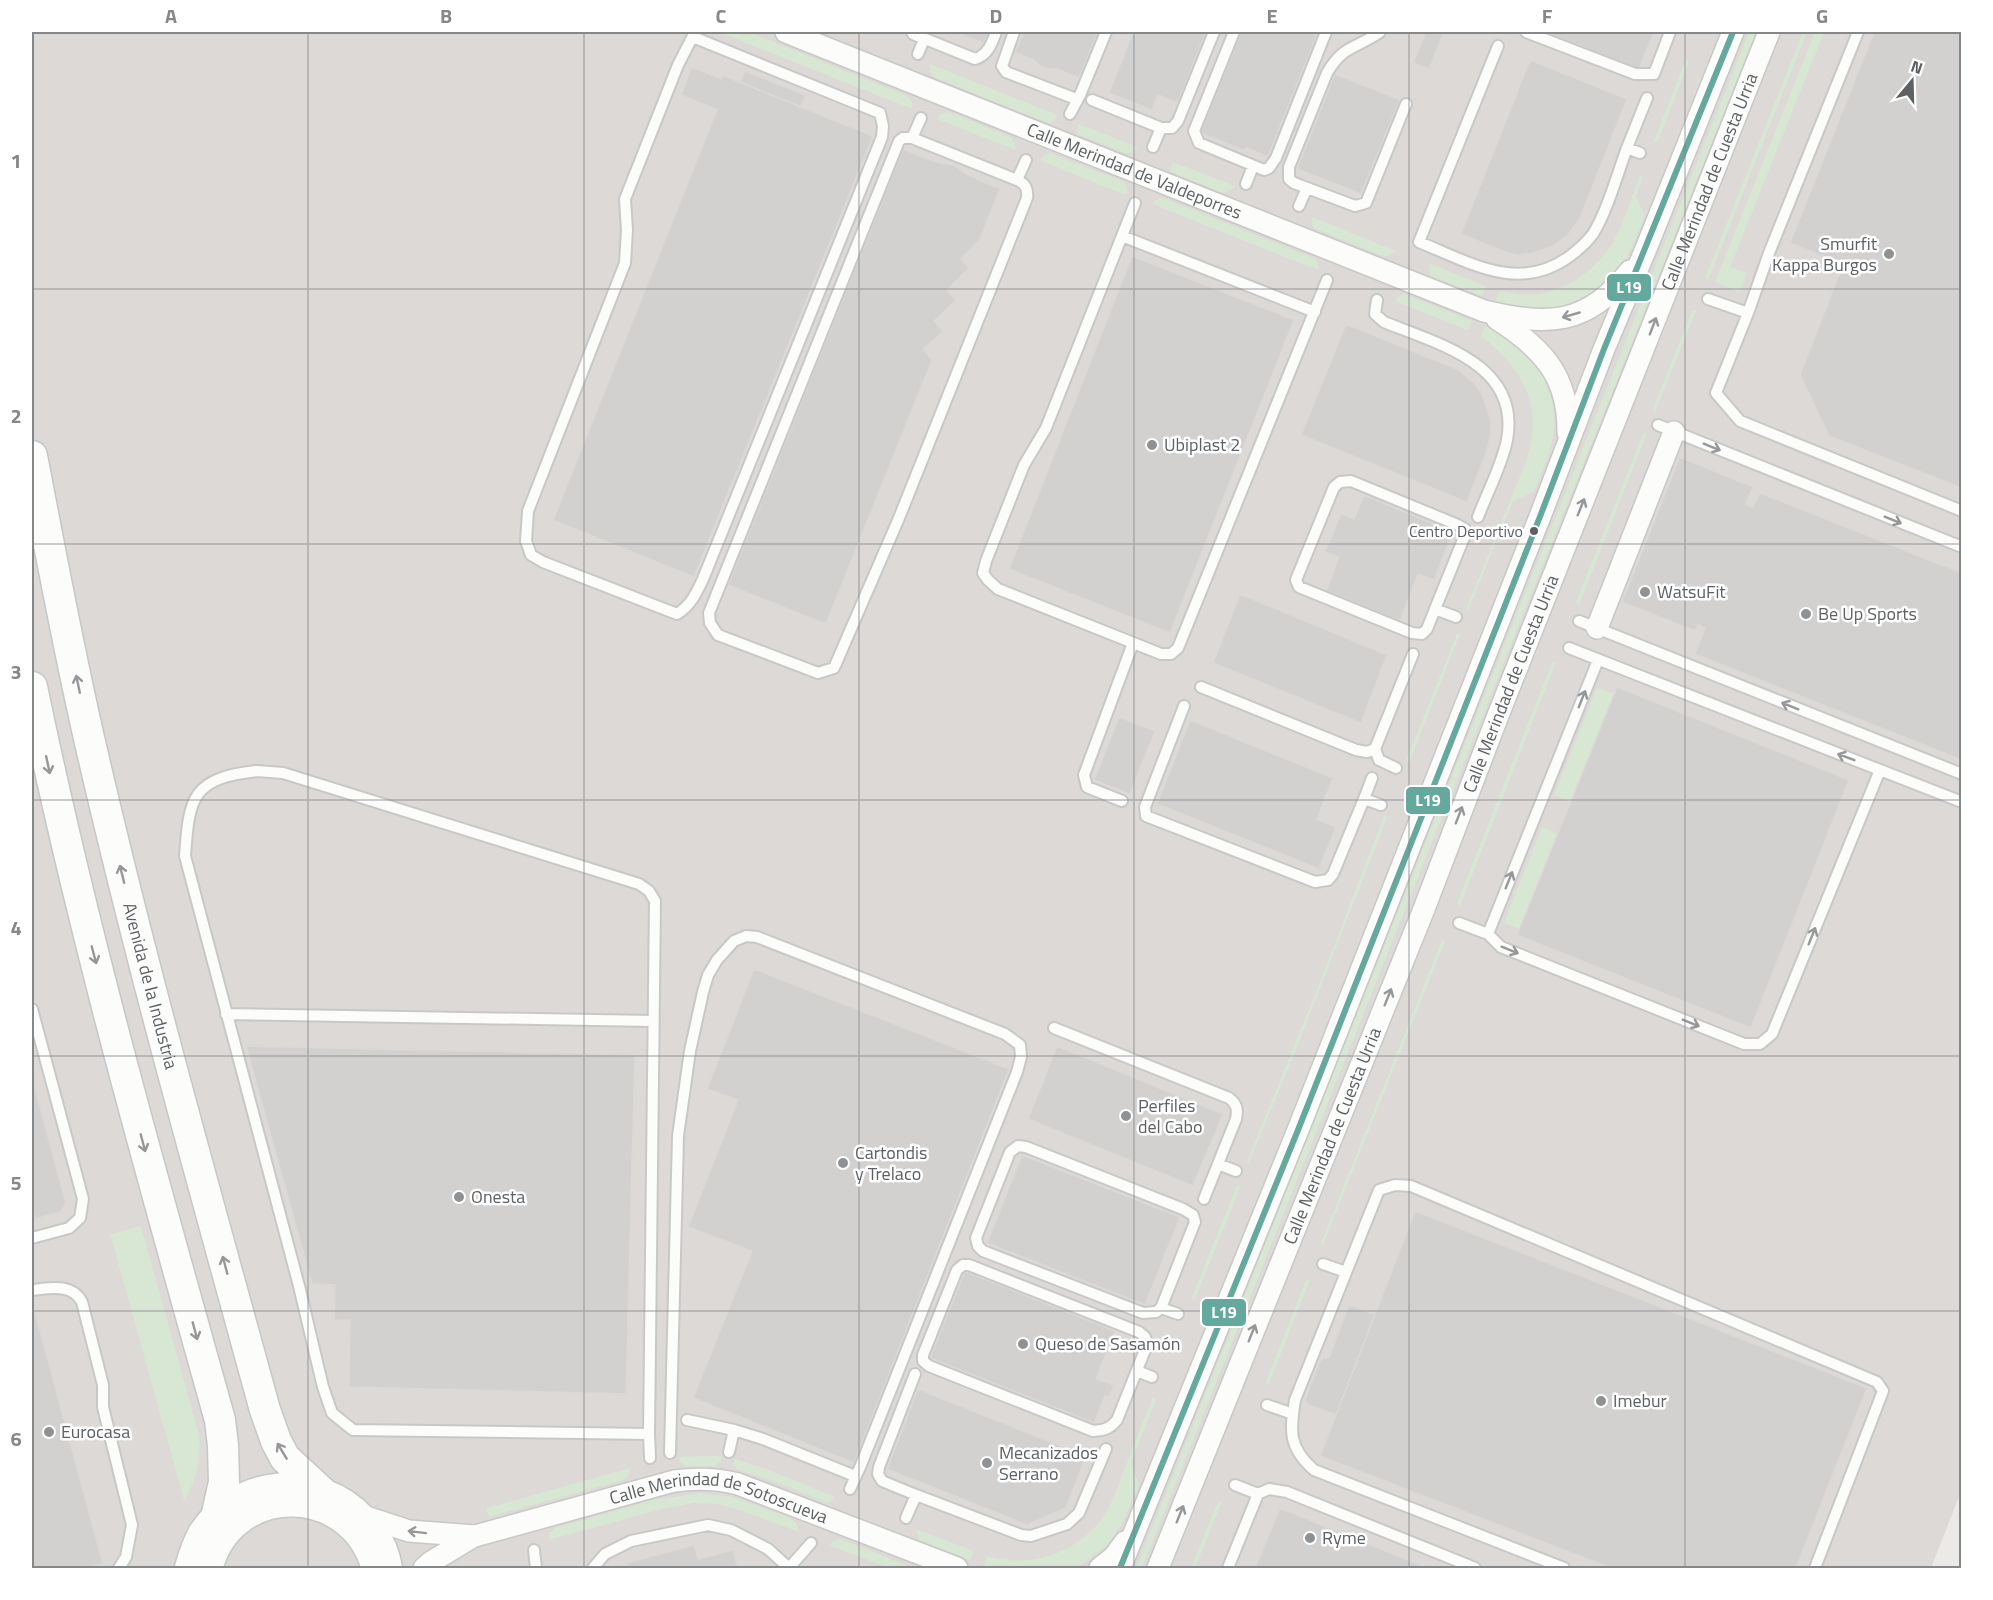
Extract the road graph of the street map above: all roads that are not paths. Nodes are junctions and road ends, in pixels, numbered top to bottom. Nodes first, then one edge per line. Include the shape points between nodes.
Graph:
1 (786, 32) edge
2 (912, 32) edge
3 (996, 32) edge
4 (1014, 32) edge
5 (1106, 32) edge
6 (1214, 32) edge
7 (1234, 32) edge
8 (1326, 32) edge
9 (1380, 32) edge
10 (1526, 32) edge
11 (1670, 32) edge
12 (1733, 32) edge
13 (1769, 32) edge
14 (1858, 32) edge
15 (694, 34) edge
16 (924, 39) junction
17 (1498, 46) dead end
18 (918, 54) dead end
19 (1647, 98) dead end
20 (1076, 99) junction
21 (1092, 100) dead end
22 (1406, 104) dead end
23 (1070, 114) dead end
24 (921, 118) dead end
25 (1161, 128) junction
26 (912, 138) junction
27 (1153, 147) dead end
28 (1628, 148) junction
29 (1640, 153) dead end
30 (1026, 160) dead end
31 (1253, 166) junction
32 (1017, 180) junction
33 (1246, 184) dead end
34 (1307, 188) junction
35 (1135, 203) dead end
36 (1299, 206) dead end
37 (1122, 236) junction
38 (1645, 251) junction
39 (1327, 280) dead end
40 (1708, 298) dead end
41 (1377, 300) dead end
42 (1484, 311) junction
43 (1315, 312) junction
44 (1748, 313) junction
45 (1666, 428) joint
46 (1568, 445) junction
47 (32, 456) edge
48 (1962, 511) edge
49 (1478, 517) dead end
50 (1962, 547) edge
51 (1436, 609) junction
52 (1456, 617) dead end
53 (1588, 625) joint
54 (1133, 643) junction
55 (1569, 648) dead end
56 (1413, 654) dead end
57 (1598, 660) junction
58 (32, 687) edge
59 (1201, 687) dead end
60 (1184, 706) dead end
61 (1375, 749) junction
62 (1396, 768) dead end
63 (1880, 770) junction
64 (1962, 774) edge
65 (1372, 778) dead end
66 (1364, 798) junction
67 (1122, 801) dead end
68 (1962, 802) edge
69 (1381, 806) dead end
70 (1459, 923) dead end
71 (1488, 934) junction
72 (32, 1009) edge
73 (226, 1014) junction
74 (653, 1021) junction
75 (1054, 1028) dead end
76 (1218, 1164) junction
77 (1236, 1171) dead end
78 (1204, 1199) dead end
79 (32, 1238) edge
80 (1323, 1264) dead end
81 (1346, 1272) junction
82 (32, 1290) edge
83 (1161, 1308) junction
84 (1178, 1314) dead end
85 (1137, 1371) junction
86 (915, 1374) dead end
87 (1152, 1377) dead end
88 (1267, 1405) dead end
89 (1293, 1414) junction
90 (687, 1420) dead end
91 (734, 1430) junction
92 (649, 1434) junction
93 (1106, 1449) dead end
94 (729, 1452) dead end
95 (669, 1454) dead end
96 (650, 1458) dead end
97 (855, 1476) junction
98 (1235, 1485) dead end
99 (850, 1489) dead end
100 (323, 1493) junction
101 (1258, 1494) junction
102 (916, 1495) junction
103 (357, 1514) junction
104 (216, 1518) junction
105 (906, 1518) dead end
106 (1138, 1524) junction
107 (475, 1536) junction
108 (811, 1543) dead end
109 (534, 1550) dead end
110 (789, 1568) edge
111 (119, 1569) edge
112 (190, 1569) edge
113 (212, 1569) edge
114 (372, 1569) edge
115 (387, 1569) edge
116 (424, 1569) edge
117 (536, 1569) edge
118 (593, 1569) edge
119 (957, 1569) edge
120 (1100, 1569) edge
121 (1120, 1569) edge
122 (1158, 1569) edge
123 (1228, 1569) edge
124 (1475, 1569) edge
125 (1564, 1569) edge
126 (1815, 1569) edge

1 - 42 street, Calle Merindad de Valdeporres
2 - 16 lane
3 - 16 lane via 983,57 975,59
4 - 20 lane via 1002,66 1005,72
5 - 20 lane
6 - 25 lane via 1178,121 1172,128
7 - 31 lane via 1194,131 1199,143
8 - 31 lane via 1276,158 1264,170
9 - 34 lane via 1346,49 1327,73 1289,167 1289,179
10 - 11 lane via 1646,75 1654,74
12 - 38 street, Calle Merindad de Cuesta Urria
122 -> 13 street, Calle Merindad de Cuesta Urria via 1424,909
14 - 44 lane
15 - 15 lane via 625,199 626,263 528,512 526,541 531,555 543,562 677,614 687,608 703,579 883,126 880,113
16 - 18 lane
17 - 28 lane via 1417,247 1490,271 1538,273 1553,266 1578,250 1592,235
19 - 28 lane
20 - 23 lane
21 - 25 lane
22 - 34 lane via 1366,203 1355,206
24 - 26 lane
25 - 27 lane
26 - 32 lane
26 - 32 lane via 903,138 895,148 709,613 718,635 818,672 834,668 1028,198 1024,183
28 - 29 lane
30 - 32 lane
31 - 33 lane
34 - 36 lane
35 - 37 lane
37 - 43 lane
37 - 54 lane via 1046,428 1024,465 983,573 998,589
38 -> 42 street, Calle Merindad de Valdeporres via 1616,289 1580,313 1542,321
38 - 46 street, Calle Merindad de Cuesta Urria
39 - 43 lane
40 - 44 lane
41 - 49 lane via 1375,314 1384,322 1463,354 1488,373 1505,401 1507,442
42 - 46 street, Calle Merindad de Valdeporres via 1527,339 1553,370 1568,411
43 - 54 lane via 1178,648 1171,654 1161,654
44 - 48 lane via 1716,393 1740,421
45 -> 50 lane
45 - 53 street
46 - 106 street, Calle Merindad de Cuesta Urria
100 -> 47 main road, Avenida de la Industria via 285,1458 265,1410 117,855
51 - 51 lane via 1465,529 1351,481 1340,482 1334,487 1296,580 1299,587 1412,633 1422,634
51 - 52 lane
64 -> 53 lane
54 - 67 lane via 1084,775 1087,787
55 - 57 lane
56 - 61 lane
63 -> 57 lane
71 -> 57 lane
58 -> 104 main road via 84,916 220,1420 224,1482
59 - 61 lane via 1356,750
60 - 66 lane via 1145,807 1146,816 1315,882 1328,880 1333,874
61 - 62 lane via 1379,760
63 - 68 lane
71 -> 63 lane via 1501,947 1744,1044 1760,1044 1772,1034
65 - 66 lane
66 - 69 lane
70 - 71 lane
72 - 79 lane via 83,1199 81,1218 69,1228
73 - 74 lane
73 - 74 lane via 184,856 187,823 195,797 210,783 232,774 257,771 283,773 639,884 655,901
73 - 92 lane via 332,1413 353,1430
74 - 92 lane
75 - 76 lane via 1234,1102 1236,1119
76 - 77 lane
76 - 78 lane
80 - 81 lane
81 - 89 lane via 1295,1400
81 - 126 lane via 1379,1190 1395,1185 1412,1186 1877,1382 1883,1391
82 - 111 lane via 68,1288 82,1302 132,1525 126,1557
83 - 83 lane via 1143,1313 978,1246 976,1238 1010,1152 1018,1146 1026,1147 1193,1215 1195,1222
83 - 84 lane
85 - 85 lane via 1147,1345 1139,1332 969,1265 957,1270 923,1355 929,1366 1093,1431 1106,1430 1117,1420
85 - 87 lane
86 - 102 lane via 878,1474 882,1482
88 - 89 lane
89 - 125 lane via 1290,1427 1298,1451 1314,1470
90 - 91 lane
91 - 94 lane
91 - 97 lane
92 - 96 lane
93 - 102 lane via 1079,1513 1067,1524 1031,1536
95 - 97 lane via 678,1136 690,1051 708,975 734,941 757,937 1005,1034 1020,1044 1017,1072
97 - 99 lane
98 - 101 lane
100 - 103 main road
100 - 104 main road via 294,1488 265,1490 247,1496
101 - 123 lane
101 - 124 lane via 1269,1489 1287,1492
102 - 105 lane
107 -> 103 street, Calle Merindad de Sotoscueva via 409,1531
103 - 115 main road via 380,1545
104 - 112 main road via 203,1534
106 - 120 street
106 - 121 street, Calle Merindad de Cuesta Urria
107 - 116 street, Calle Merindad de Sotoscueva
107 - 119 street, Calle Merindad de Sotoscueva via 674,1481 723,1480
108 - 110 lane
109 - 117 lane
110 - 118 lane via 759,1544 731,1530 708,1525 631,1540 605,1554
113 - 114 street via 232,1532 255,1515 283,1506 302,1506 338,1520 353,1532

